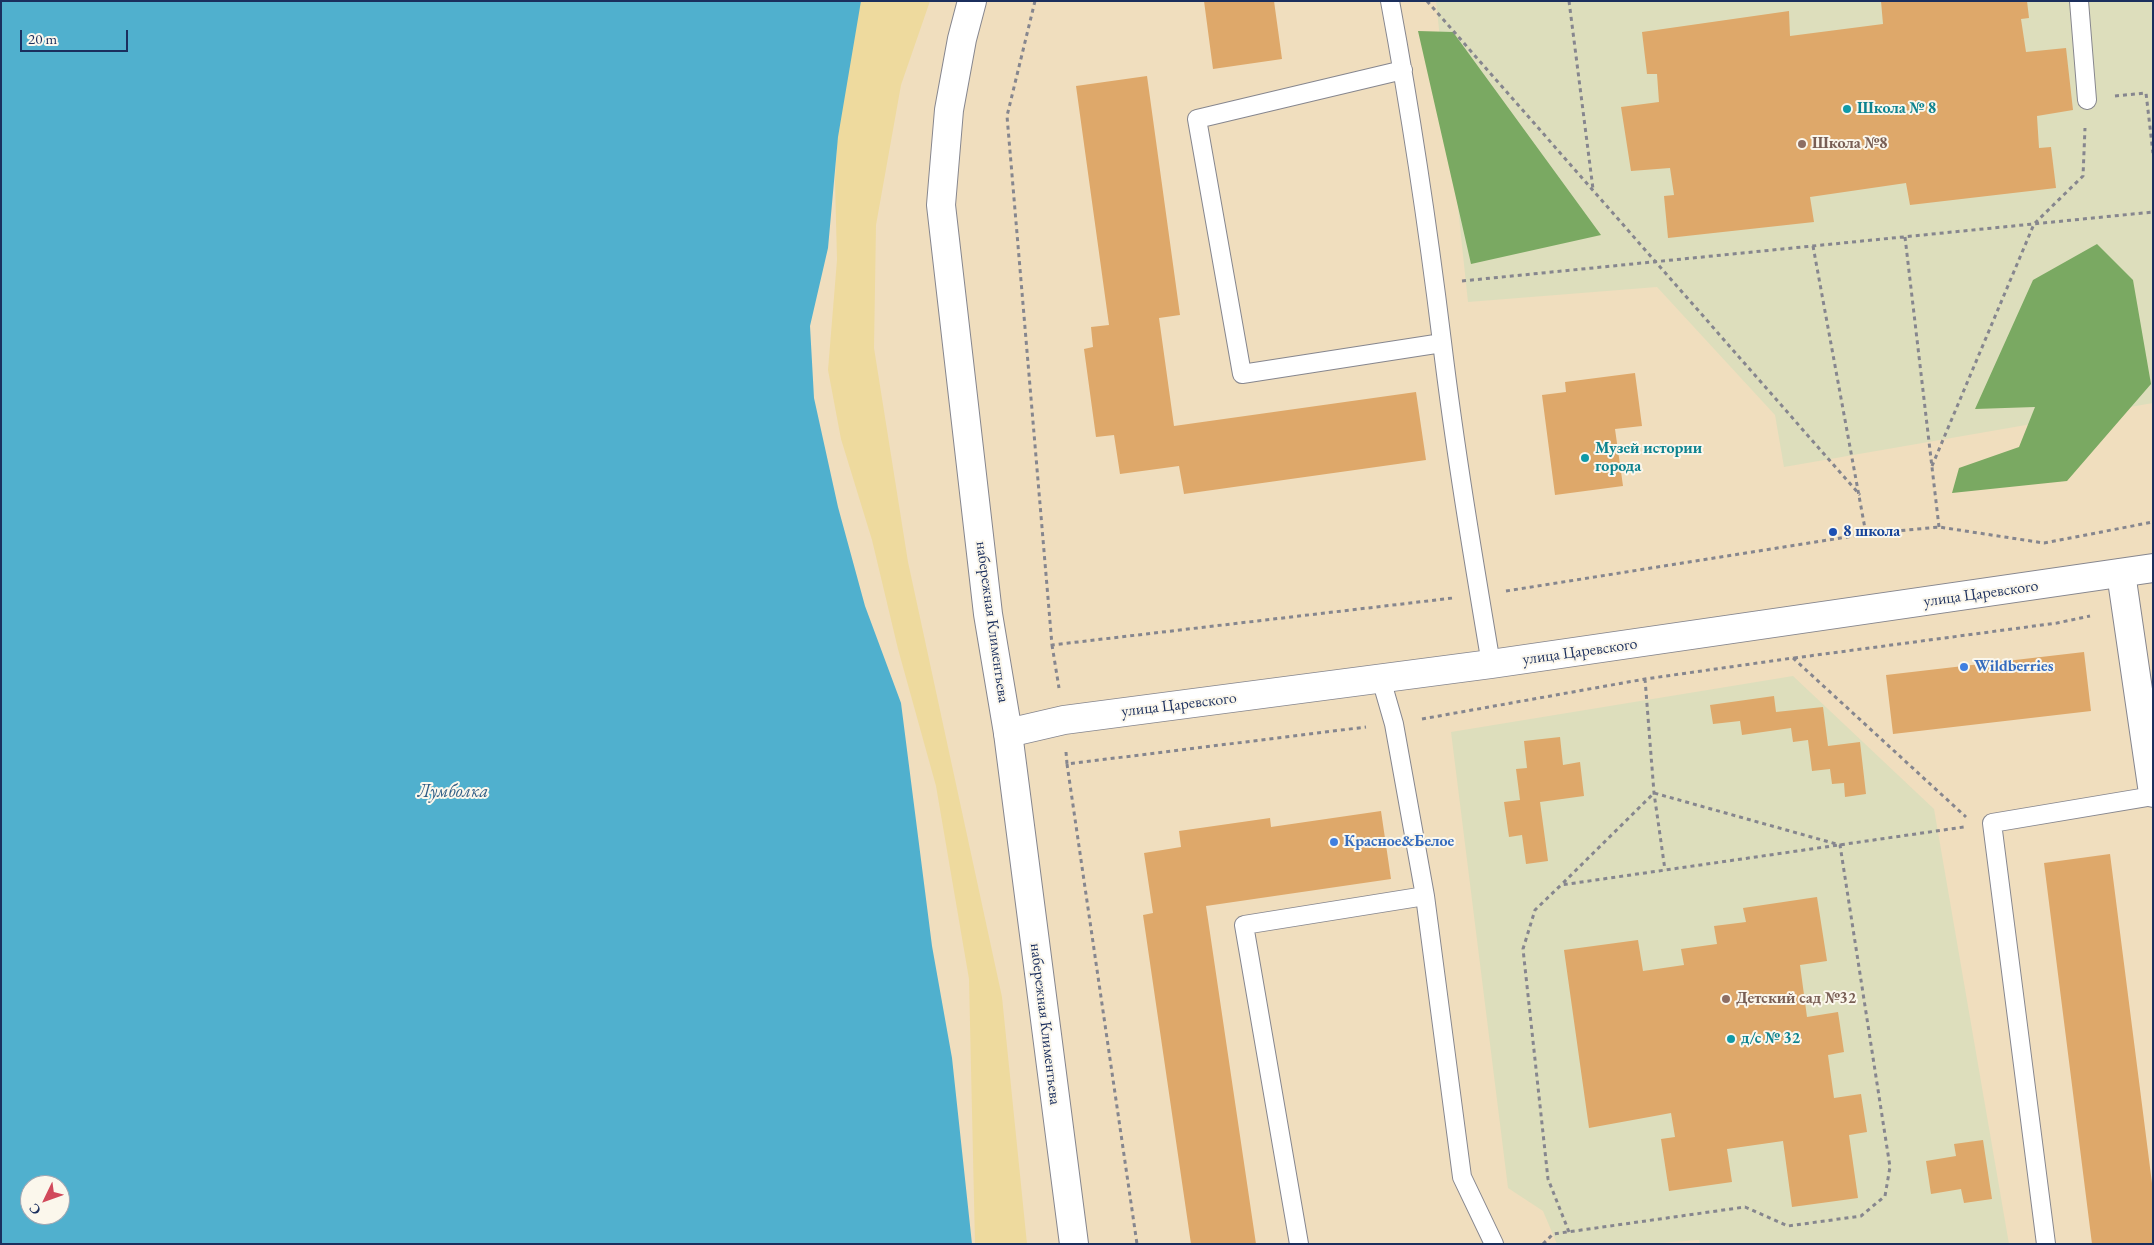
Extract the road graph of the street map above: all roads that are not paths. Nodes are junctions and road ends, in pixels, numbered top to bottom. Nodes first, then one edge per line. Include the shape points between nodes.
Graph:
1 (972, 1) edge
2 (1390, 1) edge
3 (2079, 1) edge
4 (1403, 70) junction
5 (2087, 100) road end
6 (1442, 343) junction
7 (2153, 568) edge
8 (2121, 572) junction
9 (1491, 664) junction
10 (1381, 679) junction
11 (1008, 733) junction
12 (2153, 795) edge
13 (1425, 896) junction
14 (1074, 1244) edge
15 (1299, 1244) edge
16 (1494, 1244) edge
17 (2046, 1244) edge

1 - 11 street, набережная Климентьева via 949,110 941,205 988,614
2 - 4 lane
3 - 5 lane
4 - 6 lane
4 - 6 lane via 1197,120 1242,374
6 - 9 lane
7 - 8 street, улица Царевского
8 - 9 street, улица Царевского
8 - 12 street
9 - 10 street, улица Царевского
10 - 11 street, улица Царевского via 1064,720
10 - 13 lane via 1394,724
11 - 14 street, набережная Климентьева
12 - 17 lane via 1984,824
13 - 15 lane via 1244,925
13 - 16 lane via 1462,1177

